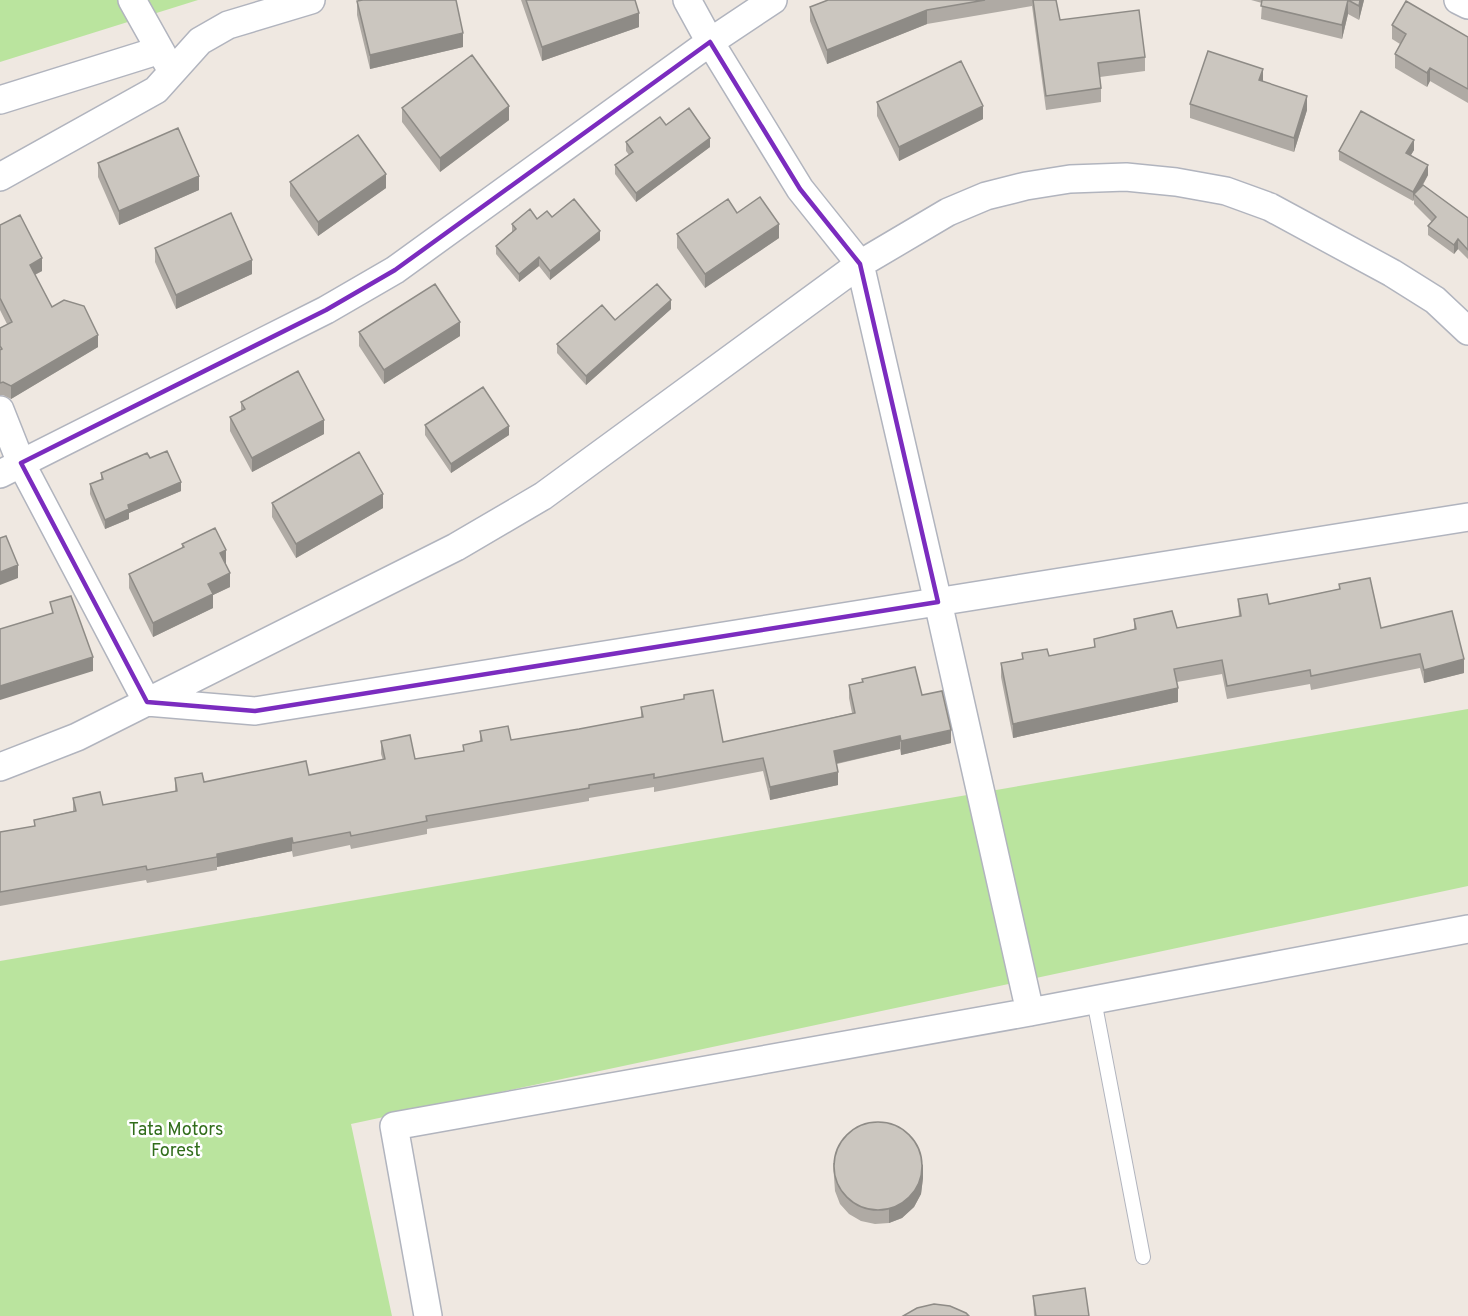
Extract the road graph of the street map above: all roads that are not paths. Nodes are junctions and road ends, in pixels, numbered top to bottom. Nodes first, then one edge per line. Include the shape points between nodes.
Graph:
1 (132, 0) edge
2 (311, 0) edge
3 (687, 0) edge
4 (773, 0) edge
5 (1458, 0) edge
6 (1468, 5) edge
7 (710, 42) junction
8 (166, 61) junction
9 (0, 100) edge
10 (0, 177) edge
11 (860, 264) junction
12 (1468, 331) edge
13 (0, 410) edge
14 (11, 468) edge
15 (1468, 517) edge
16 (938, 602) junction
17 (147, 702) junction
18 (0, 767) edge
19 (1468, 929) edge
20 (1094, 1000) junction
21 (1030, 1012) junction
22 (1143, 1257) dead end
23 (428, 1316) edge

1 - 8 street
2 - 8 street via 228,25
3 - 7 street
4 - 7 street
5 - 6 street
7 - 11 street via 800,189
7 - 14 street via 395,270 326,310
8 - 9 street
8 - 10 street via 156,90
11 - 12 street via 948,212 986,196 1070,179 1126,177 1176,182 1226,191 1270,207 1392,273 1435,300
11 - 16 street
11 - 17 street via 543,496 456,547
13 - 14 street
14 - 17 street
15 - 16 street
16 - 17 street via 255,711
16 - 21 street
17 - 18 street via 77,737
19 - 20 street
20 - 21 street
20 - 22 lane
21 - 23 street via 394,1126

